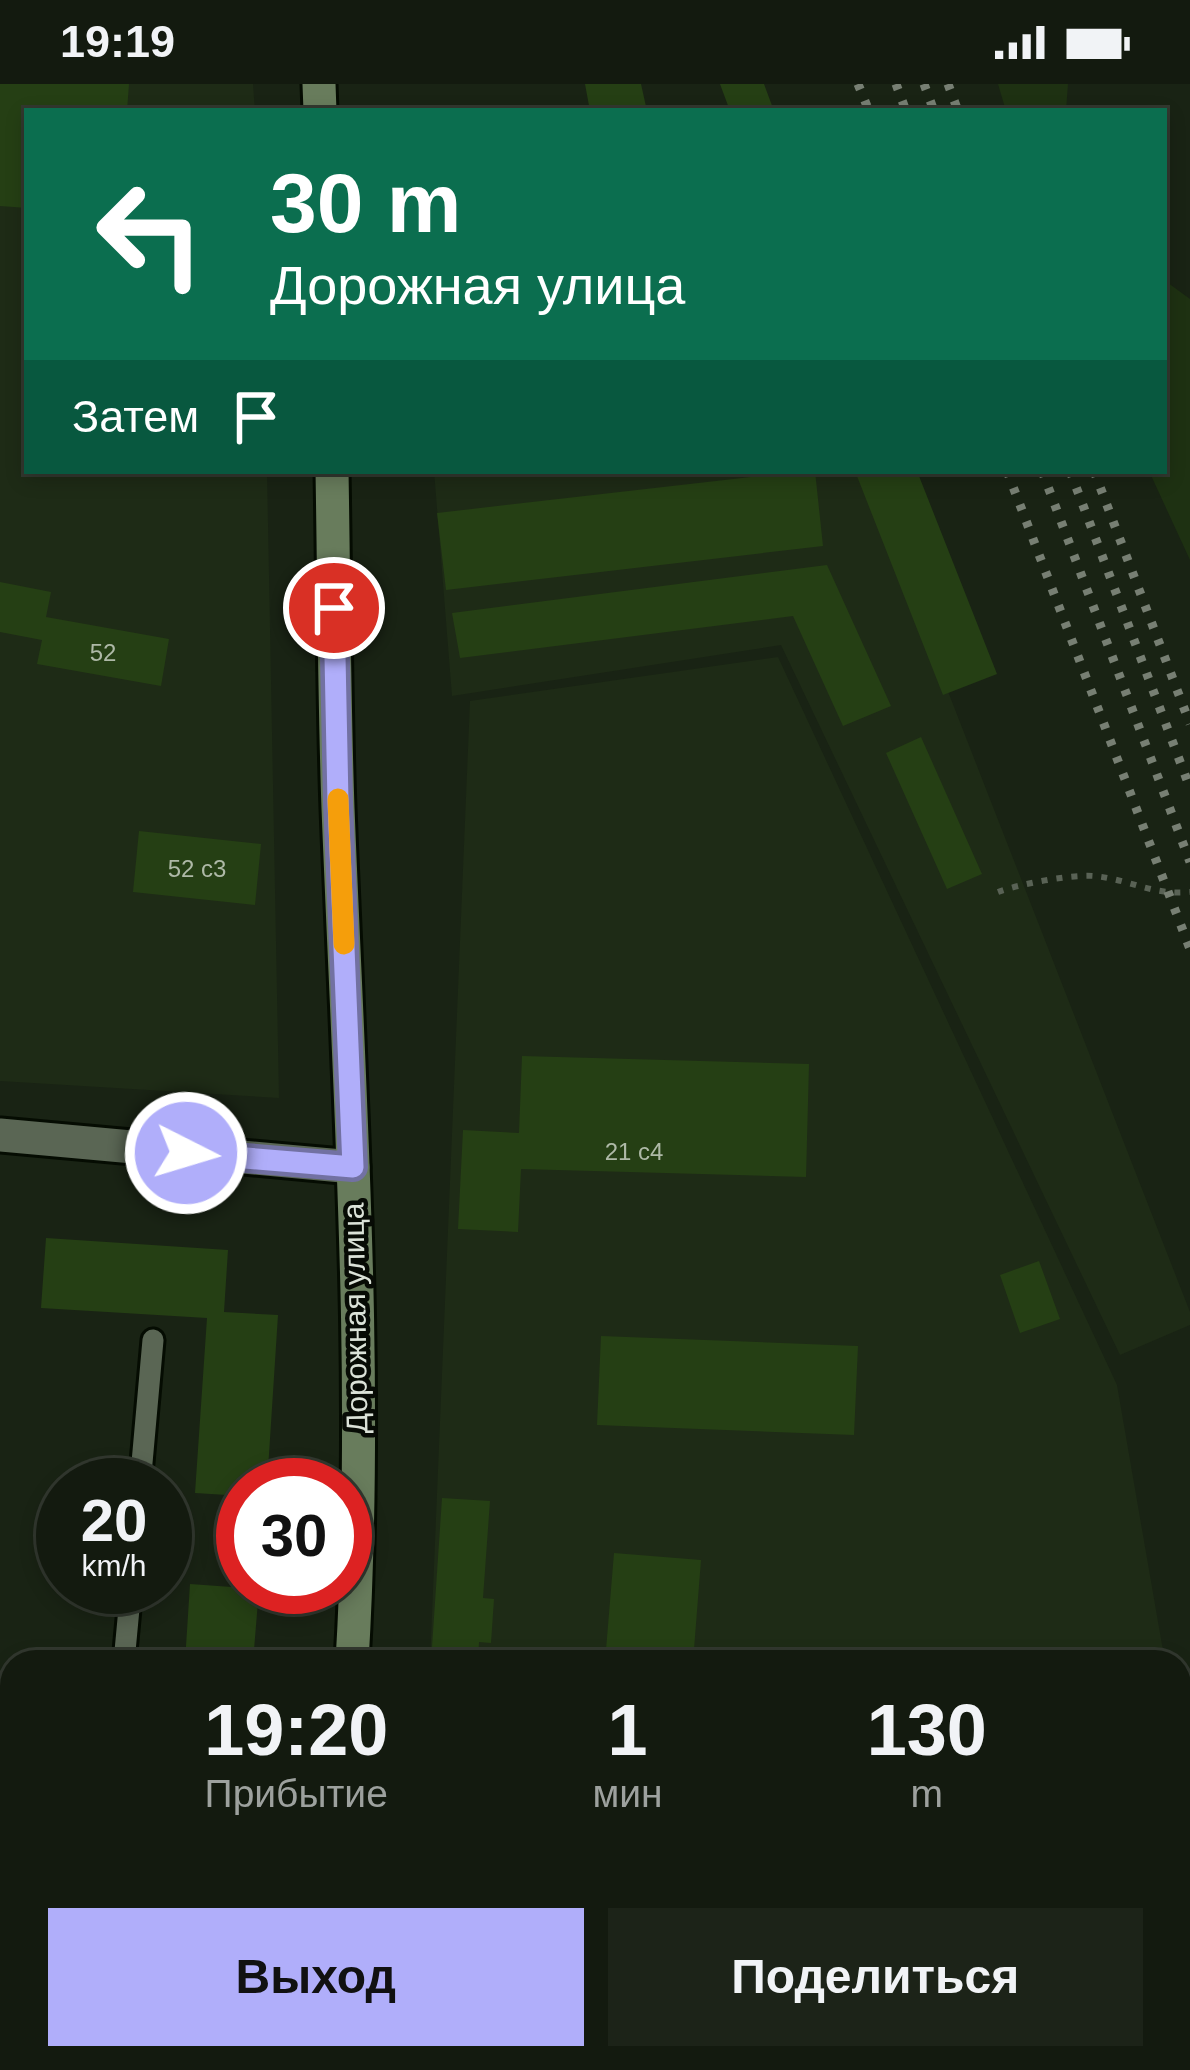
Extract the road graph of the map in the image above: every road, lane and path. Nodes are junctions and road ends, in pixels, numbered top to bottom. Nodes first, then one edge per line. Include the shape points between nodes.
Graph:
1 (332, 474) edge
2 (998, 892) dead end
3 (1190, 892) edge
4 (0, 1135) edge
5 (353, 1167) junction
6 (152, 1340) dead end
7 (142, 1458) edge
8 (128, 1614) edge
9 (125, 1650) edge
10 (353, 1650) edge

1 - 5 main road, Дорожная улица
2 - 3 path via 1092,875
4 - 5 street
5 - 10 main road, Дорожная улица
6 - 7 lane
8 - 9 lane

